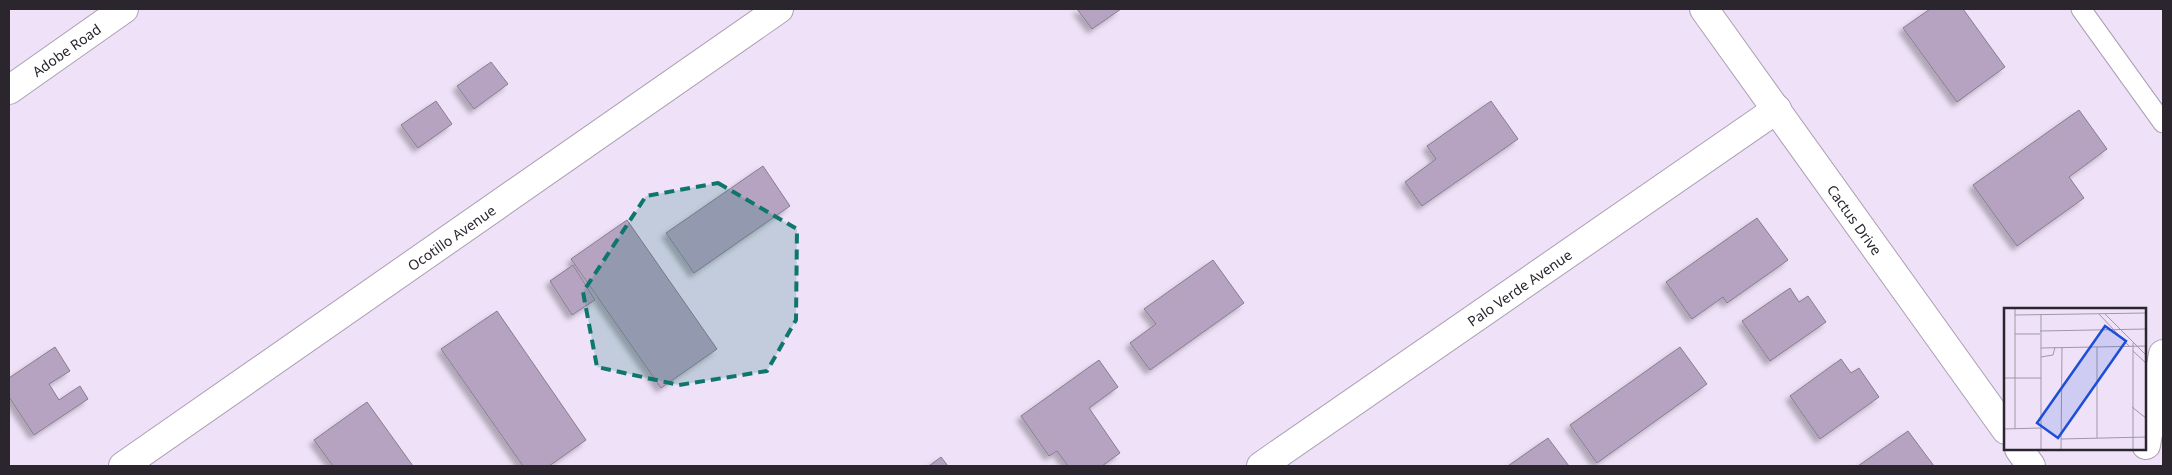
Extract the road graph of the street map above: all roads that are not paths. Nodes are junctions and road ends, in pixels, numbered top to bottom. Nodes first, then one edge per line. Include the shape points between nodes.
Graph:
1 (124, 9) edge
2 (779, 9) edge
3 (1704, 9) edge
4 (2081, 9) edge
5 (9, 90) edge
6 (1778, 109) junction
7 (2163, 122) edge
8 (2163, 354) edge
9 (2004, 427) edge
10 (2147, 437) edge
11 (2020, 450) edge
12 (2145, 450) edge
13 (123, 466) edge
14 (1262, 466) edge
15 (2031, 466) edge
16 (2142, 466) edge

1 - 5 street, Adobe Road
2 - 13 street, Ocotillo Avenue
3 - 6 street, Cactus Drive
4 - 7 lane
6 - 9 street, Cactus Drive
6 - 14 street, Palo Verde Avenue
8 - 10 street
11 - 15 street
12 - 16 street

